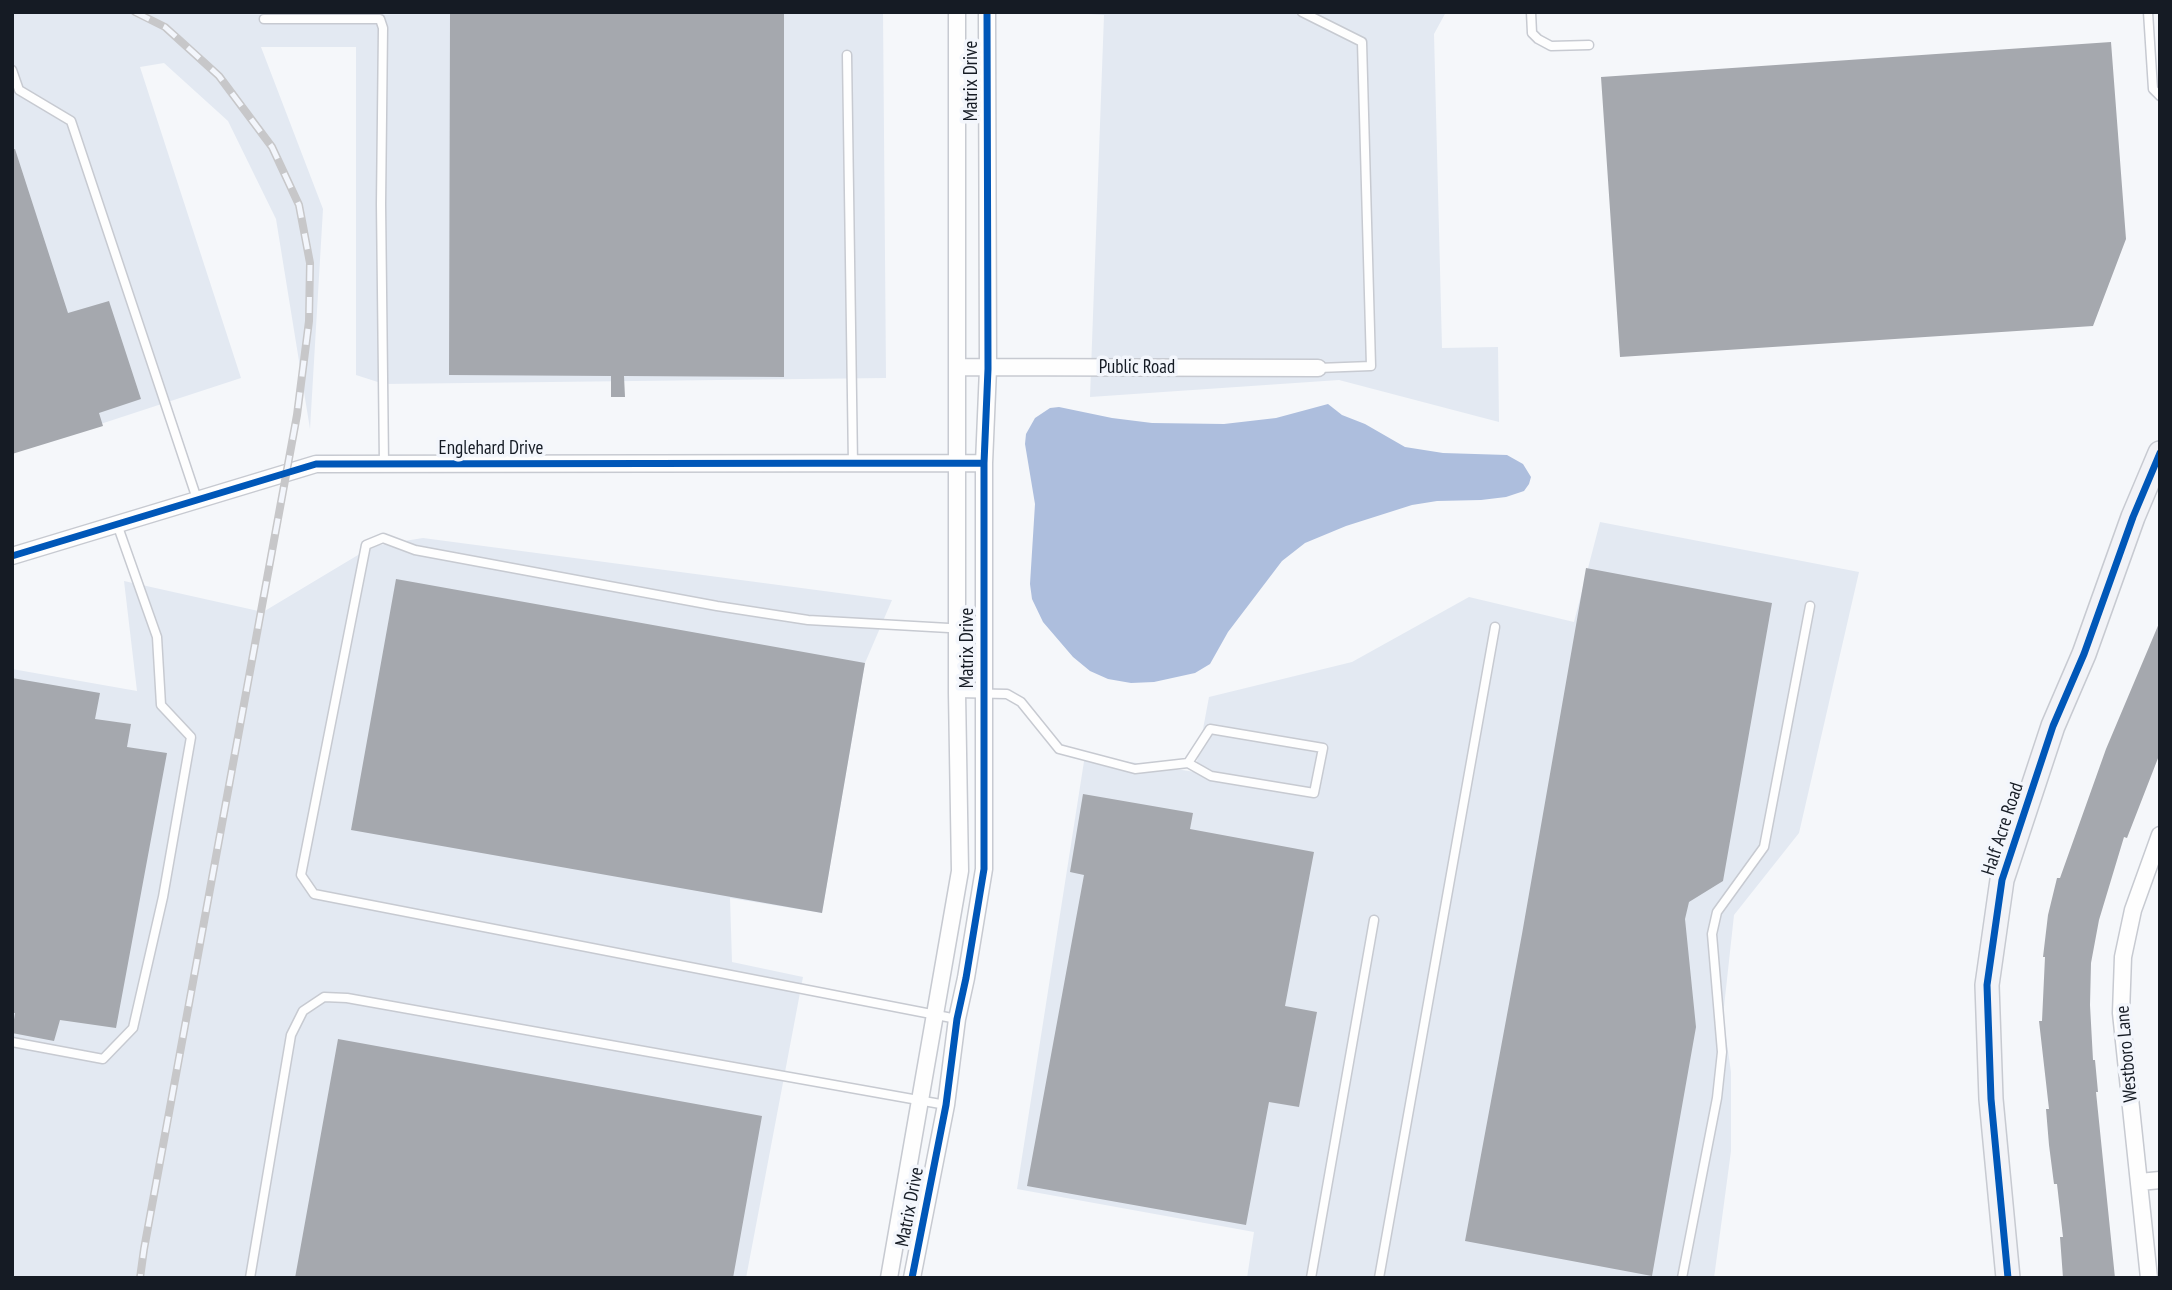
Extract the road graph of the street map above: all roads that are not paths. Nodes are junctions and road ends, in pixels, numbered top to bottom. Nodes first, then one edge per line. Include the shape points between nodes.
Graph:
1 (957, 12) edge
2 (987, 12) edge
3 (1302, 12) edge
4 (1531, 12) edge
5 (2148, 12) edge
6 (264, 19) dead end
7 (1589, 45) dead end
8 (847, 55) dead end
9 (12, 70) edge
10 (16, 92) edge
11 (2160, 96) edge
12 (957, 367) junction
13 (1318, 368) joint
14 (988, 369) junction
15 (2160, 453) edge
16 (958, 463) junction
17 (984, 463) junction
18 (384, 464) junction
19 (853, 465) junction
20 (197, 499) junction
21 (117, 524) junction
22 (12, 556) edge
23 (1810, 606) dead end
24 (1495, 627) dead end
25 (958, 629) junction
26 (984, 629) junction
27 (957, 693) junction
28 (983, 695) junction
29 (1188, 763) junction
30 (2160, 835) edge
31 (1374, 920) dead end
32 (935, 1015) junction
33 (957, 1019) junction
34 (12, 1042) edge
35 (921, 1099) junction
36 (946, 1105) junction
37 (2160, 1180) edge
38 (2140, 1182) junction
39 (250, 1278) edge
40 (889, 1278) edge
41 (912, 1278) edge
42 (1311, 1278) edge
43 (1379, 1278) edge
44 (1682, 1278) edge
45 (2008, 1278) edge
46 (2149, 1278) edge

1 - 12 street, Matrix Drive
2 - 14 street, Matrix Drive
3 - 13 lane via 1362,42 1371,366
4 - 7 lane via 1532,33 1538,39 1551,46
5 - 11 lane via 2153,89
6 - 18 lane via 380,19 383,28
8 - 19 lane
9 - 10 lane
10 - 20 lane via 71,121
12 - 14 street, Public Road
12 - 16 street, Matrix Drive
13 - 14 street, Public Road
14 - 17 street, Matrix Drive
15 - 45 street, Half Acre Road via 2053,726 2002,880 1987,985 1991,1099
16 - 17 street, Englehard Drive
16 - 19 street, Englehard Drive
16 - 25 street, Matrix Drive
17 - 26 street, Matrix Drive
18 - 19 street, Englehard Drive
18 - 20 street, Englehard Drive via 316,464
20 - 21 street, Englehard Drive
21 - 22 street, Englehard Drive
21 - 34 lane via 157,637 161,705 191,737 163,897 133,1028 103,1059
23 - 44 lane via 1764,847 1717,912 1712,934 1722,1052
24 - 43 lane
25 - 26 lane
25 - 27 street, Matrix Drive
25 - 32 lane via 808,620 717,606 415,550 383,538 366,545 302,875 314,894
26 - 28 street, Matrix Drive
27 - 28 lane
27 - 32 street, Matrix Drive via 960,871
28 - 29 lane via 1007,694 1021,702 1059,749 1135,769
28 - 33 street, Matrix Drive via 984,869
29 - 29 lane via 1210,729 1323,748 1314,793 1211,776
30 - 38 street, Westboro Lane via 2133,910 2123,957 2121,1013
31 - 42 lane
32 - 33 lane
32 - 35 street, Matrix Drive
33 - 36 street, Matrix Drive
35 - 36 lane
35 - 39 lane via 324,997 303,1011 290,1035
35 - 40 street, Matrix Drive
36 - 41 street, Matrix Drive
37 - 38 street
38 - 46 street, Westboro Lane

